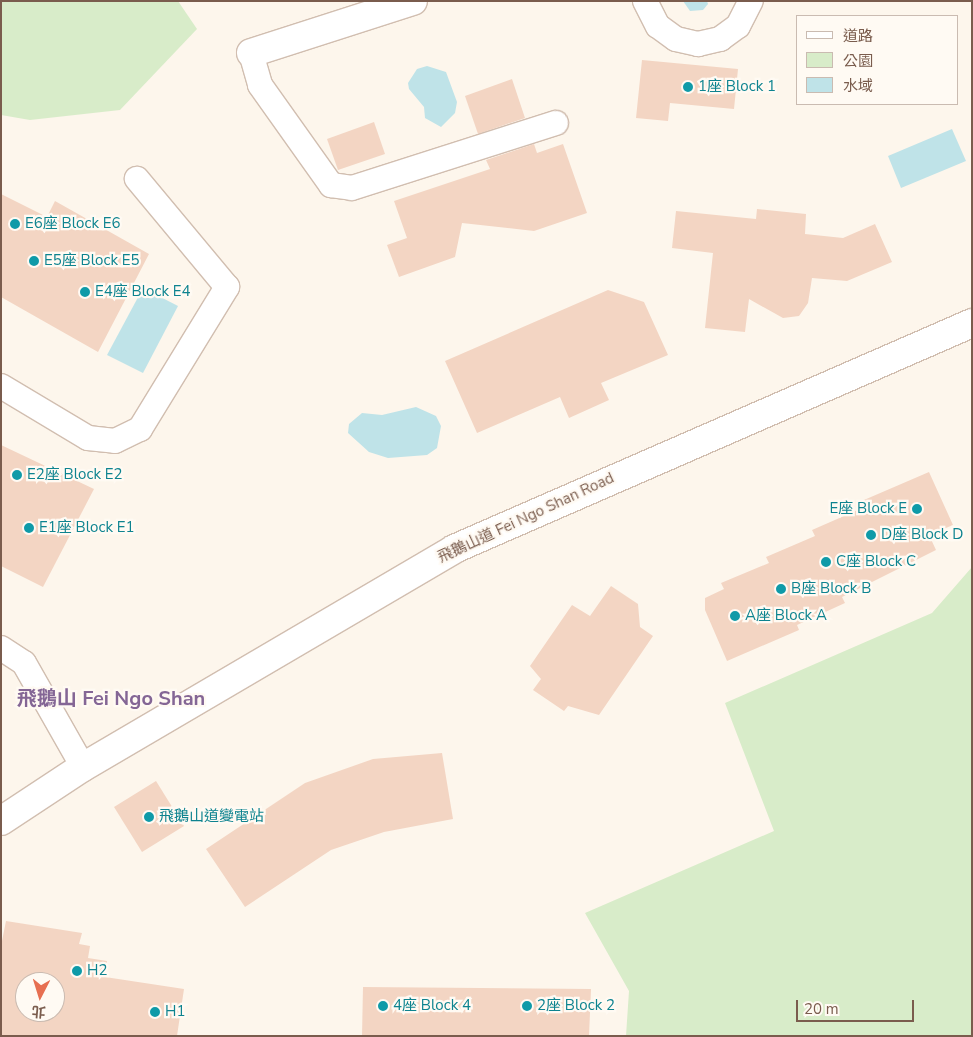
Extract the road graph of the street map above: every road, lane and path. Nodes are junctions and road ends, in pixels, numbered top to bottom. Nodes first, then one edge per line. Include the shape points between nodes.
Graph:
1 (413, 1) edge
2 (645, 1) edge
3 (751, 1) edge
4 (376, 7) edge
5 (251, 54) joint
6 (556, 123) dead end
7 (137, 179) dead end
8 (972, 323) edge
9 (1, 386) edge
10 (1, 648) edge
11 (83, 767) junction
12 (1, 821) edge

1 - 4 street
2 - 3 lane via 658,26 676,39 698,44 720,39 738,26
4 - 5 street
5 - 6 lane via 260,85 331,185 352,188
7 - 9 lane via 227,287 140,429 115,441 88,438
8 - 11 street, 飛鵝山道 Fei Ngo Shan Road via 454,549
10 - 11 lane via 24,663
11 - 12 street, 飛鵝山道 Fei Ngo Shan Road

